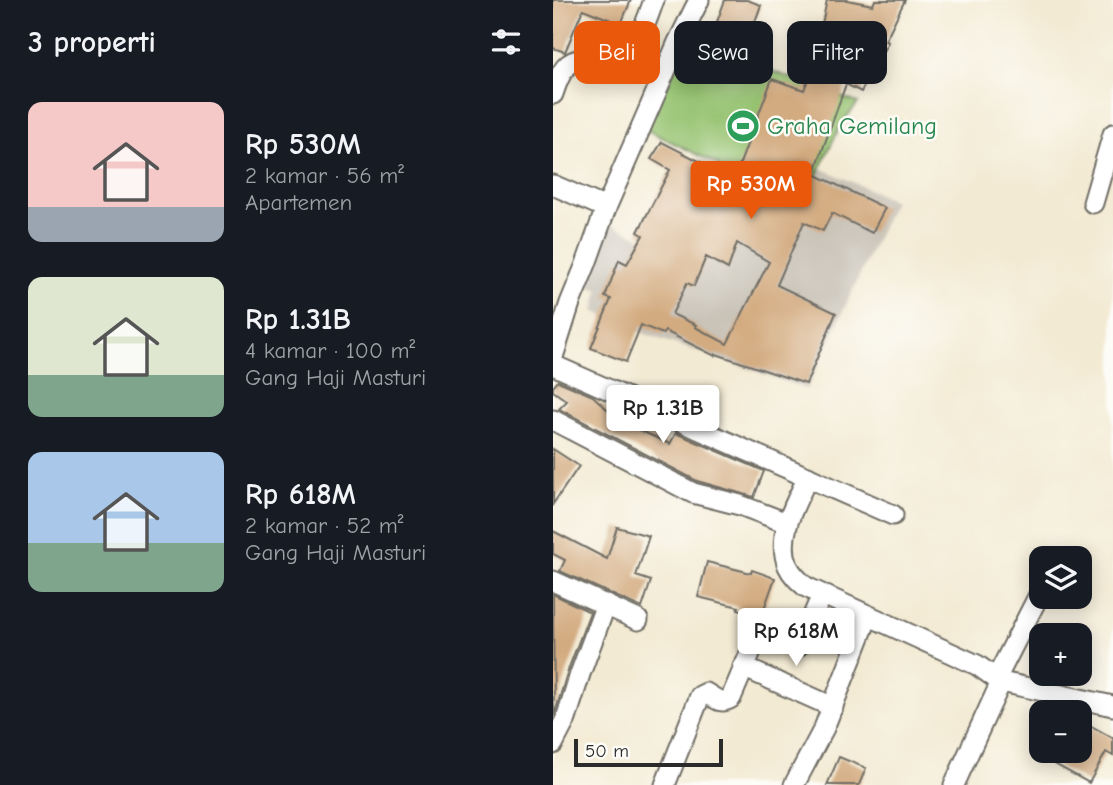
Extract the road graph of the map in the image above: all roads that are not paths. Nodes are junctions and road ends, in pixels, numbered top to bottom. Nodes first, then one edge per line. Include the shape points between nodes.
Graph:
1 (654, 0) edge
2 (699, 0) edge
3 (554, 84) edge
4 (1113, 134) edge
5 (553, 185) edge
6 (1093, 203) dead end
7 (606, 208) junction
8 (553, 357) edge
9 (553, 365) edge
10 (553, 420) edge
11 (808, 477) junction
12 (893, 514) dead end
13 (787, 523) junction
14 (553, 581) edge
15 (822, 595) junction
16 (606, 604) junction
17 (1033, 609) edge
18 (868, 616) junction
19 (638, 620) dead end
20 (743, 667) junction
21 (999, 681) junction
22 (832, 706) junction
23 (1113, 706) edge
24 (559, 717) edge
25 (553, 744) edge
26 (666, 785) edge
27 (794, 785) edge
28 (954, 785) edge

1 - 3 street via 640,35 628,48 608,56 573,60
2 - 7 street
4 - 6 street
5 - 7 street
7 - 8 street
9 - 11 street
10 - 13 street via 692,494
11 - 12 street
11 - 13 street
13 - 15 street via 788,565 806,587
14 - 16 street
15 - 18 street
15 - 20 street via 798,646 776,638 760,639
16 - 19 street
16 - 24 street
17 - 21 street
18 - 21 street via 977,665
18 - 22 street
20 - 22 street
20 - 26 street via 731,698 720,702 706,693 700,696
21 - 23 street
21 - 28 street
22 - 27 street
24 - 25 street

